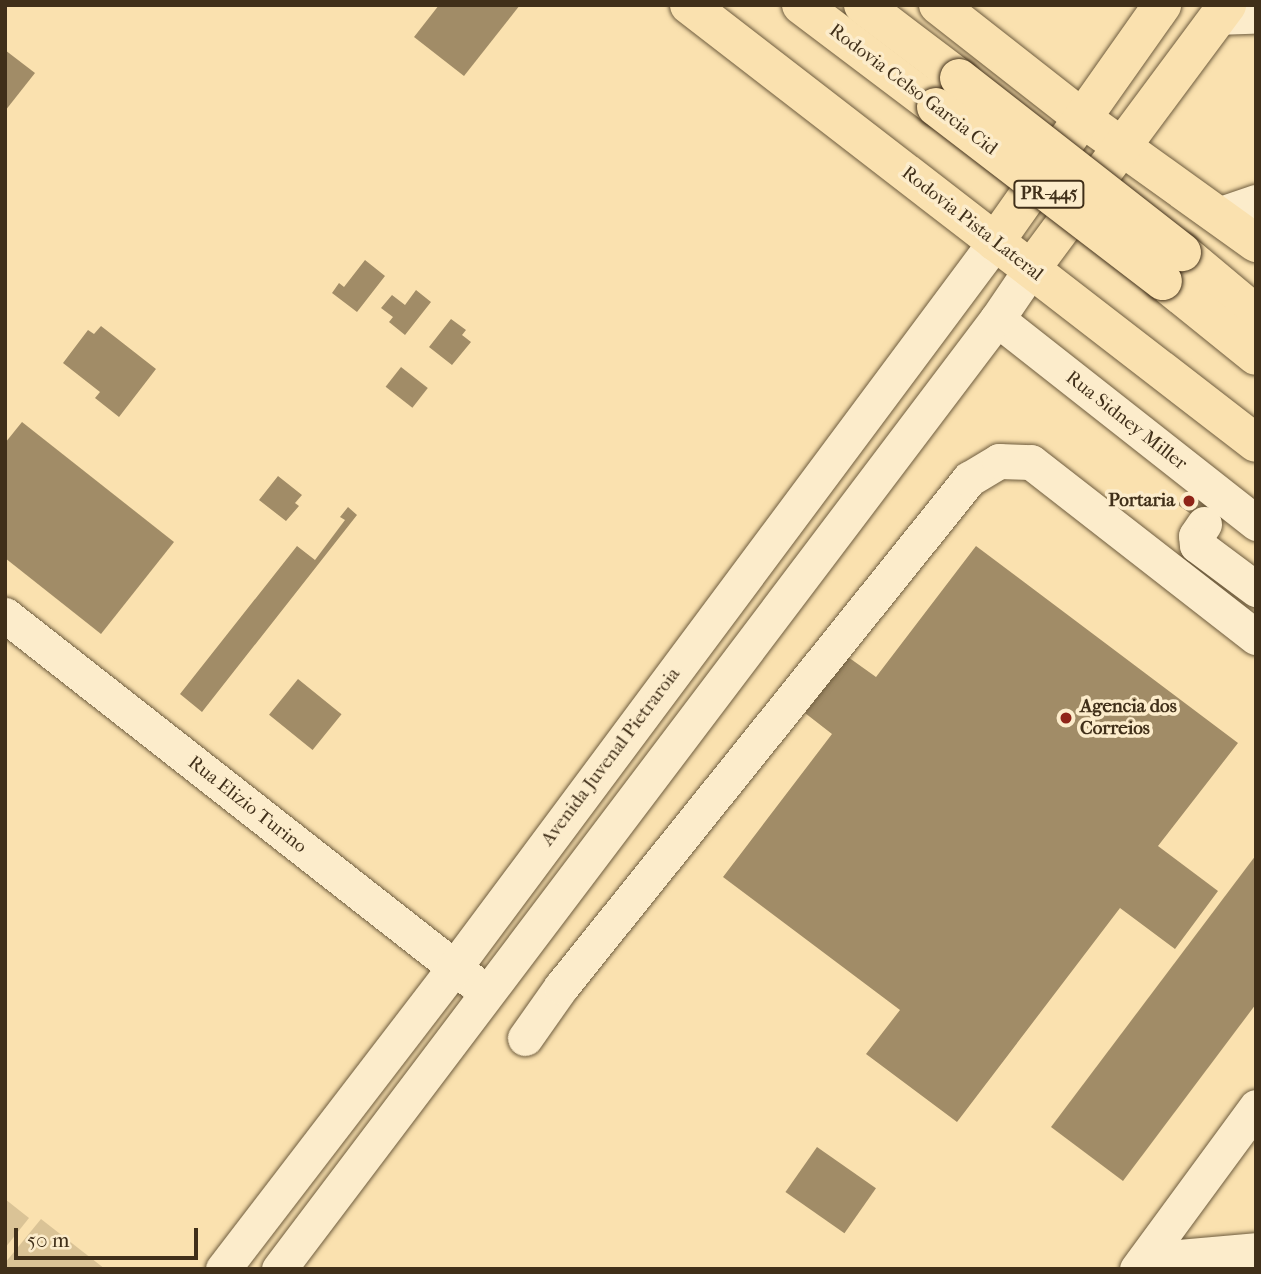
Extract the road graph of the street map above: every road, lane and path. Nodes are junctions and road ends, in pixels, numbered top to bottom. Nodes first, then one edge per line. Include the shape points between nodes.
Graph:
1 (689, 5) edge
2 (801, 5) edge
3 (863, 5) edge
4 (938, 5) edge
5 (1162, 5) edge
6 (1223, 11) edge
7 (1256, 16) edge
8 (1082, 118) junction
9 (1121, 146) junction
10 (1256, 202) edge
11 (1219, 215) junction
12 (995, 242) junction
13 (1256, 243) edge
14 (1172, 266) junction
15 (1031, 269) junction
16 (1256, 314) edge
17 (997, 319) junction
18 (1256, 356) edge
19 (1256, 443) edge
20 (1212, 509) junction
21 (1256, 523) edge
22 (1256, 589) edge
23 (5, 615) edge
24 (1256, 637) edge
25 (454, 968) junction
26 (489, 994) junction
27 (525, 1038) dead end
28 (1256, 1107) edge
29 (1256, 1250) edge
30 (1141, 1264) edge
31 (223, 1269) edge
32 (279, 1269) edge

1 - 12 main road, Rodovia Pista Lateral
2 - 14 main road, Rodovia Celso Garcia Cid / PR-445, bridge via 936,107
3 - 14 main road, Rodovia Celso Garcia Cid / PR-445, bridge via 959,78
4 - 8 main road
5 - 8 main road
6 - 7 street
6 - 9 main road
8 - 9 main road
8 - 12 main road
9 - 11 main road
9 - 15 main road
10 - 11 street
11 - 13 main road
12 - 15 main road, Rodovia Pista Lateral
12 - 25 street, Avenida Juvenal Pietraroia
14 - 16 main road, Rodovia Celso Garcia Cid / PR-445
14 - 18 main road, Rodovia Celso Garcia Cid / PR-445
15 - 17 street
15 - 19 main road, Rodovia Pista Lateral
17 - 20 street, Rua Sidney Miller
17 - 26 street
20 - 21 street, Rua Sidney Miller
20 - 22 street via 1196,536 1197,545
23 - 25 street, Rua Elizio Turino
24 - 27 street via 1031,462 999,461 969,479 561,986
25 - 26 street, Rua Elizio Turino
25 - 31 street, Avenida Juvenal Pietraroia
26 - 32 street
28 - 30 street
29 - 30 street

